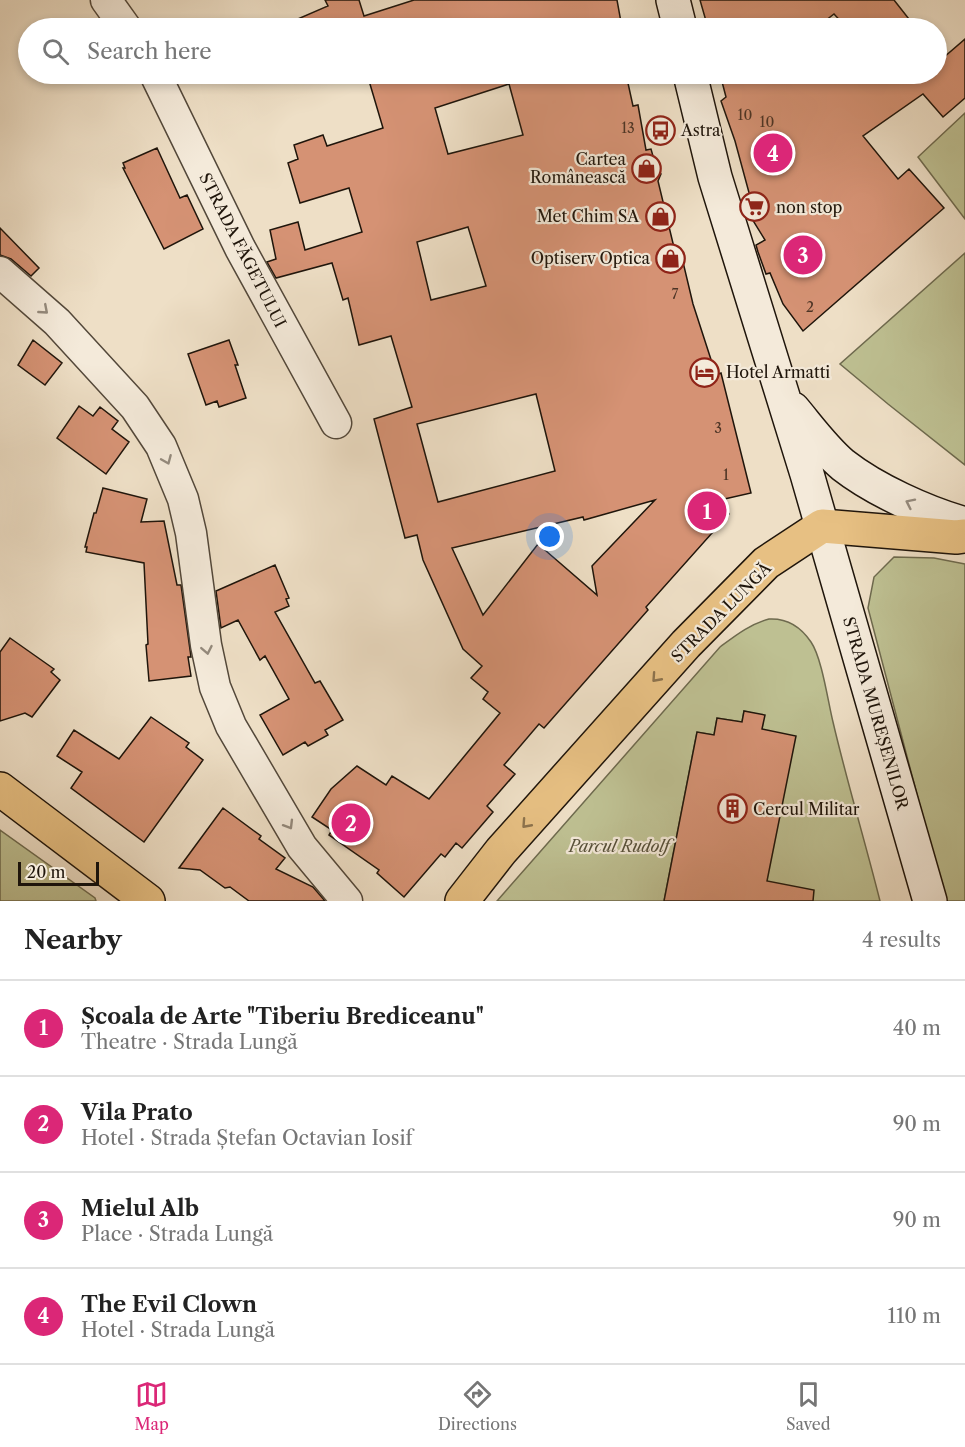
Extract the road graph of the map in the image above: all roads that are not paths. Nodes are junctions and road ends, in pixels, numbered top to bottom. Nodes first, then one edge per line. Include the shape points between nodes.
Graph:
1 (106, 0) edge
2 (673, 0) edge
3 (119, 18) edge
4 (678, 18) edge
5 (160, 84) edge
6 (692, 84) edge
7 (0, 272) edge
8 (784, 398) junction
9 (336, 423) dead end
10 (965, 524) edge
11 (822, 526) junction
12 (965, 536) edge
13 (0, 789) edge
14 (148, 901) edge
15 (347, 901) edge
16 (462, 901) edge
17 (930, 901) edge

1 - 3 street
2 - 4 main road
5 - 9 street, STRADA FĂGETULUI via 240,248
6 - 8 main road via 715,177
7 -> 15 street via 57,322 135,407 161,446 183,499 191,533 206,645 219,697 231,726 302,847
10 -> 8 main road via 914,505 843,464
8 - 11 main road
11 - 12 main road
11 -> 16 main road, STRADA LUNGĂ via 766,563 686,644 501,851
11 - 17 main road, STRADA MUREȘENILOR
13 - 14 main road

